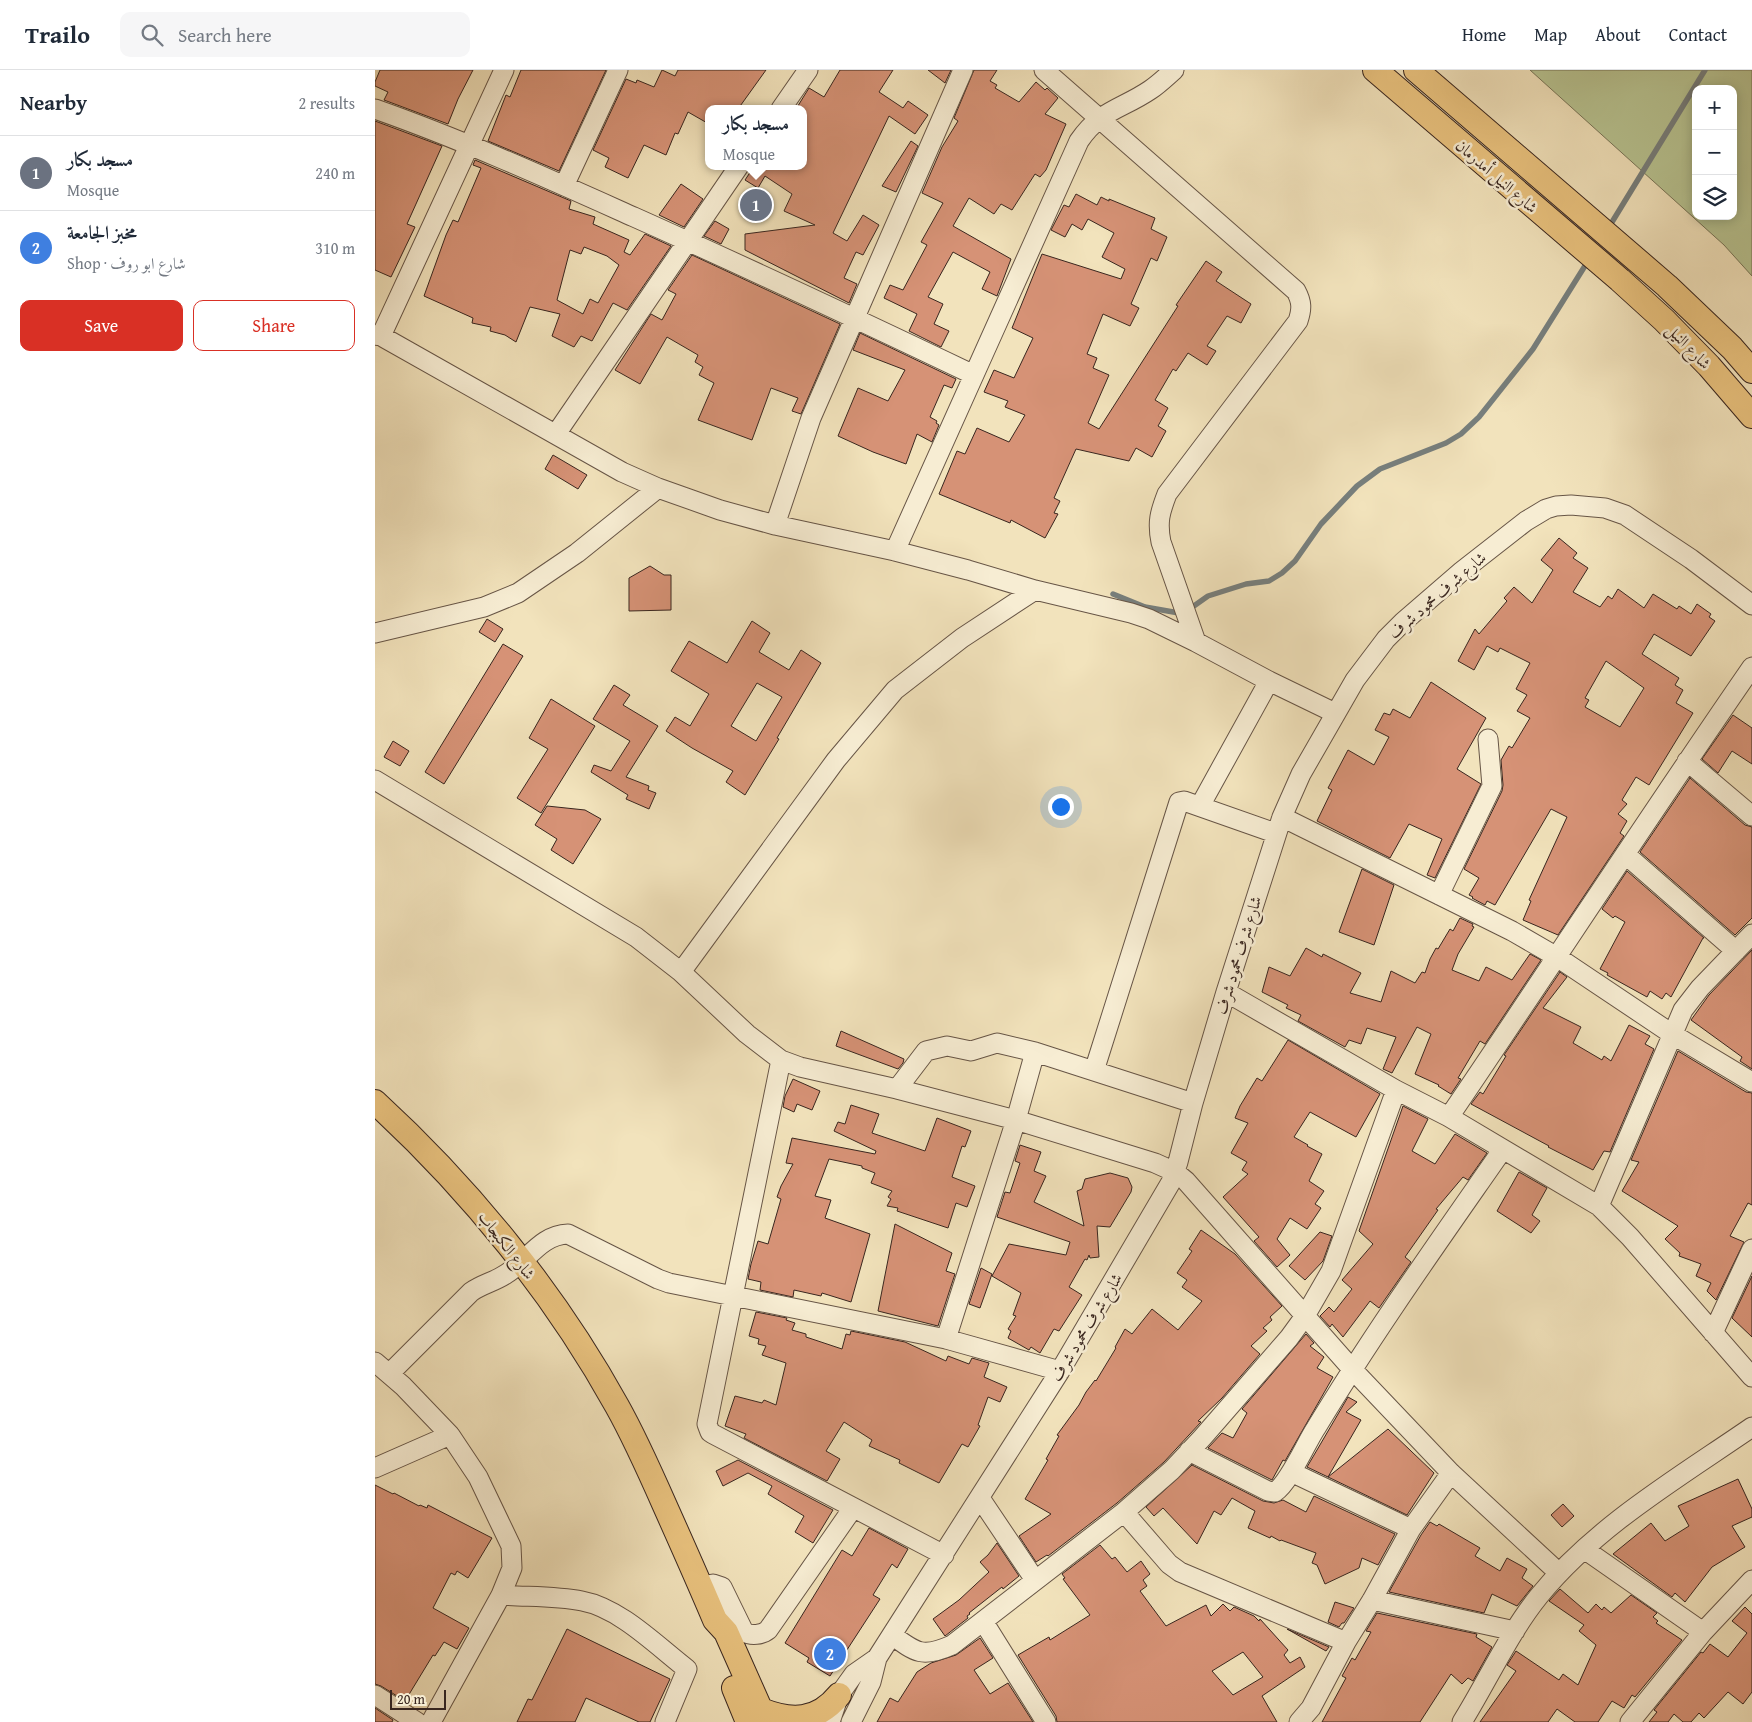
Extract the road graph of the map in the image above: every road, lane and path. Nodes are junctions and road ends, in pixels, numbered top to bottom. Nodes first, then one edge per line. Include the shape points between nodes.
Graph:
1 (503, 70) edge
2 (619, 70) edge
3 (808, 70) edge
4 (963, 70) edge
5 (1044, 70) edge
6 (1174, 70) edge
7 (1375, 70) edge
8 (1416, 70) edge
9 (784, 105) edge
10 (375, 110) edge
11 (1098, 119) junction
12 (469, 145) junction
13 (736, 170) edge
14 (564, 186) junction
15 (688, 242) junction
16 (1620, 280) joint
17 (854, 318) junction
18 (378, 336) edge
19 (1752, 371) edge
20 (974, 375) junction
21 (1752, 416) edge
22 (556, 434) junction
23 (659, 488) junction
24 (775, 525) junction
25 (895, 551) junction
26 (1035, 590) junction
27 (1752, 606) edge
28 (375, 633) edge
29 (1197, 642) junction
30 (1752, 667) edge
31 (1269, 681) junction
32 (1335, 713) junction
33 (1489, 740) dead end
34 (1687, 761) junction
35 (375, 780) edge
36 (1200, 806) junction
37 (1752, 816) edge
38 (1278, 825) junction
39 (1625, 854) junction
40 (1439, 895) junction
41 (1752, 935) edge
42 (1736, 951) junction
43 (1557, 957) junction
44 (681, 972) junction
45 (1226, 992) junction
46 (1672, 1034) junction
47 (1035, 1052) junction
48 (781, 1060) junction
49 (1094, 1071) junction
50 (1752, 1082) edge
51 (897, 1089) junction
52 (1396, 1090) junction
53 (375, 1102) edge
54 (1193, 1103) junction
55 (1449, 1117) junction
56 (1016, 1120) junction
57 (1503, 1149) junction
58 (1175, 1172) junction
59 (1599, 1206) junction
60 (1752, 1249) edge
61 (521, 1262) junction
62 (733, 1295) junction
63 (1305, 1316) junction
64 (1713, 1333) junction
65 (946, 1339) junction
66 (382, 1368) edge
67 (1352, 1369) junction
68 (1060, 1371) junction
69 (1752, 1377) edge
70 (1752, 1427) edge
71 (450, 1435) junction
72 (1189, 1451) junction
73 (375, 1468) edge
74 (1291, 1472) junction
75 (1451, 1473) junction
76 (980, 1498) junction
77 (853, 1508) junction
78 (1124, 1512) junction
79 (1411, 1529) junction
80 (1584, 1549) junction
81 (944, 1555) junction
82 (1559, 1573) junction
83 (1035, 1580) junction
84 (1752, 1580) edge
85 (701, 1586) junction
86 (501, 1595) junction
87 (1373, 1600) junction
88 (983, 1621) junction
89 (1515, 1632) junction
90 (1703, 1632) junction
91 (892, 1635) junction
92 (1346, 1642) junction
93 (877, 1658) junction
94 (375, 1694) edge
95 (839, 1696) junction
96 (758, 1718) edge
97 (1465, 1720) edge
98 (417, 1722) edge
99 (431, 1722) edge
100 (665, 1722) edge
101 (830, 1722) edge
102 (851, 1722) edge
103 (1045, 1722) edge
104 (1299, 1722) edge
105 (1630, 1722) edge

1 - 12 street
2 - 14 street
3 - 9 street
4 - 17 street
5 - 11 street
6 - 11 street via 1151,90
7 - 16 main road, شارع النيل أمدرمان
8 - 19 main road, شارع النيل via 1637,260 1695,312
10 - 12 street
11 - 20 street via 1079,141
11 - 29 street via 1296,291 1300,300 1298,321 1167,494 1159,513 1161,542
12 - 14 street
12 - 18 street
13 - 15 street
14 - 15 street
15 - 17 street
15 - 22 street
16 - 21 main road, شارع النيل via 1678,333
17 - 20 street
17 - 24 street via 808,424
18 - 22 street
20 - 25 street
22 - 23 street via 622,472
23 - 24 street
23 - 28 street via 577,553 518,593 485,608
24 - 25 street
25 - 26 street
26 - 29 street via 1131,613
26 - 44 street via 961,638 895,690 836,760
27 - 32 street, شارع شرف محمود شرف via 1691,559 1625,515 1605,508 1556,506 1526,521 1403,622 1377,650
29 - 31 street
30 - 34 street
31 - 32 street
31 - 36 street
32 - 38 street, شارع شرف محمود شرف via 1301,774
33 - 40 street via 1492,786
34 - 37 street
34 - 39 street
35 - 44 street via 636,937
36 - 38 street
36 - 49 street via 1178,802
38 - 40 street
38 - 45 street, شارع شرف محمود شرف
39 - 42 street
39 - 43 street
40 - 43 street
41 - 42 street
42 - 46 street via 1690,999
43 - 46 street
43 - 55 street
44 - 48 street via 747,1034
45 - 52 street
45 - 54 street, شارع شرف محمود شرف
46 - 50 street
46 - 59 street
47 - 49 street
47 - 51 street via 997,1043 971,1051 947,1046 926,1051
47 - 56 street
48 - 51 street
48 - 62 street
49 - 54 street
51 - 56 street
52 - 55 street
52 - 63 street via 1331,1271
53 - 61 main road, شارع الكبجاب via 468,1197
54 - 58 street, شارع شرف محمود شرف
55 - 57 street
56 - 58 street via 1155,1162
56 - 65 street
57 - 59 street
57 - 67 street
58 - 63 street via 1186,1180
58 - 68 street, شارع شرف محمود شرف via 1155,1212
59 - 64 street
60 - 64 street
61 - 62 street via 549,1238 568,1234 658,1279
61 - 66 street via 507,1274 480,1285
61 - 85 main road, شارع الكبجاب via 571,1330 617,1406 639,1447
62 - 65 street
62 - 77 street via 707,1424 710,1432
63 - 67 street
63 - 72 street
64 - 69 street
65 - 68 street
66 - 71 street
67 - 74 street
67 - 75 street
68 - 76 street, شارع شرف محمود شرف
70 - 80 street via 1629,1512
71 - 73 street
71 - 86 street via 478,1477 511,1546 512,1568
72 - 74 street via 1271,1492 1275,1492
72 - 78 street
74 - 79 street
75 - 79 street
75 - 82 street
76 - 81 street, شارع شرف محمود شرف
76 - 83 street
77 - 81 street
77 - 85 street via 765,1633 744,1632 722,1587 713,1584
78 - 83 street
78 - 92 street via 1169,1564 1181,1572
79 - 87 street
80 - 82 street
80 - 90 street
81 - 91 street, شارع شرف محمود شرف
82 - 89 street via 1532,1605
83 - 88 street
84 - 90 street
85 - 96 main road, شارع الكبجاب via 715,1620 726,1632
86 - 99 street
86 - 100 street via 583,1601 607,1609 631,1624 687,1669
87 - 89 street
87 - 92 street
88 - 91 street via 952,1645 930,1652 911,1649
88 - 103 street
89 - 97 street
90 - 105 street
91 - 93 street, شارع شرف محمود شرف
92 - 104 street via 1311,1708
93 - 95 street via 854,1674
93 - 102 street via 871,1682
94 - 98 street
95 - 96 main road via 821,1713 809,1718
95 - 101 street

